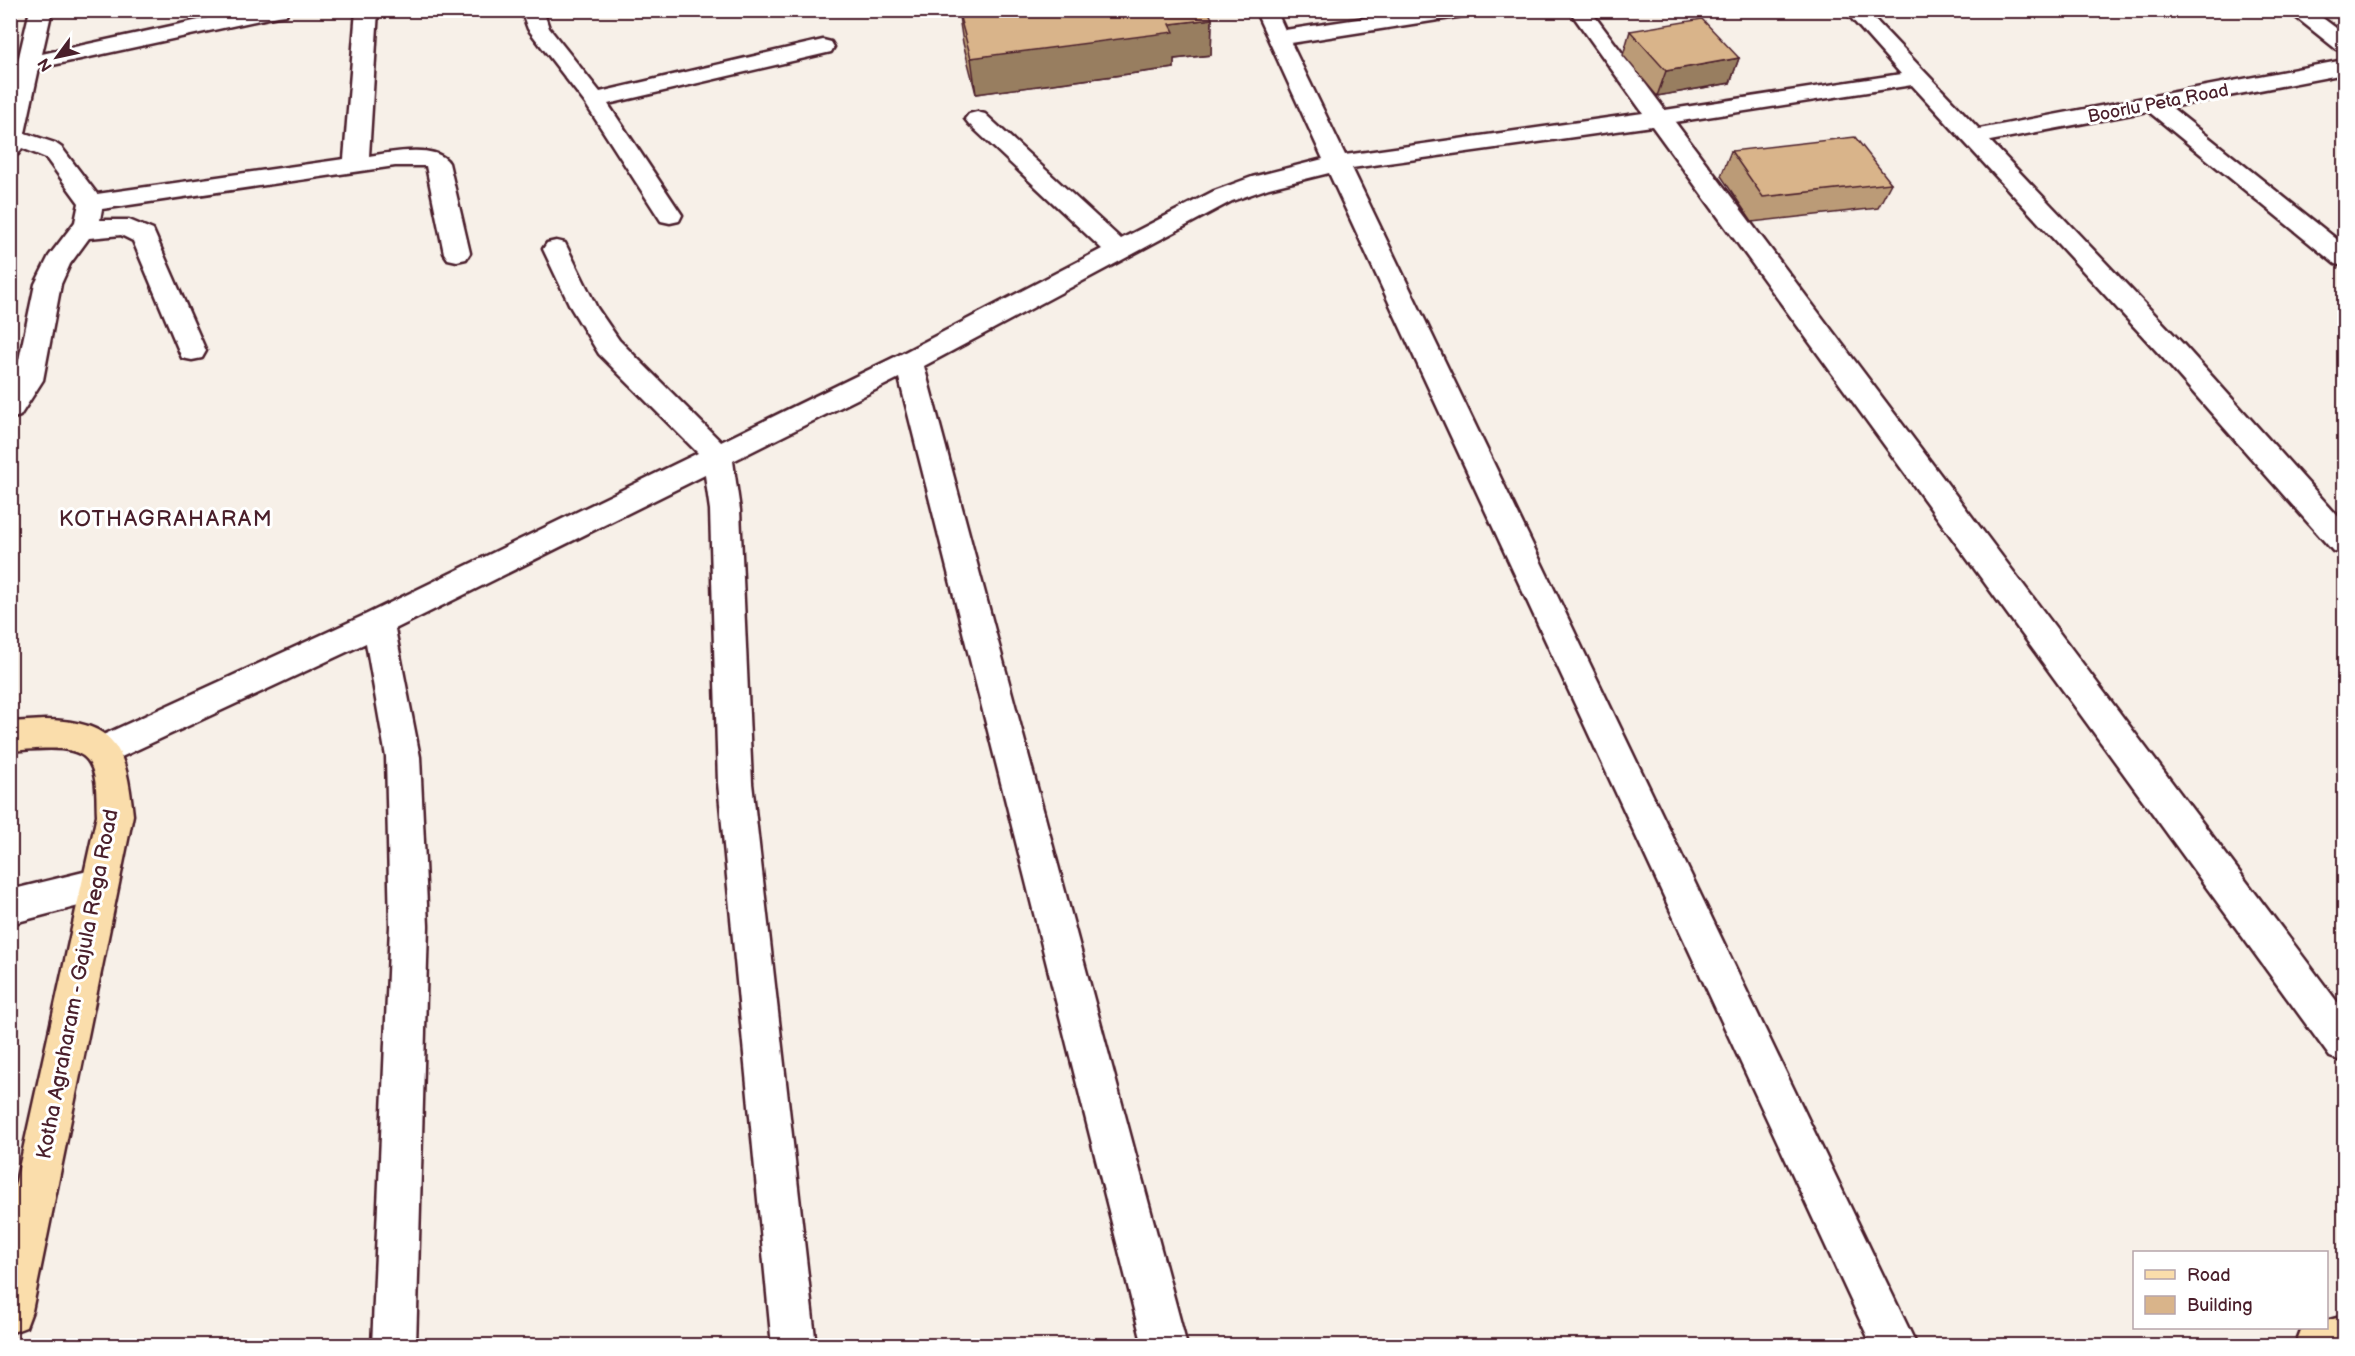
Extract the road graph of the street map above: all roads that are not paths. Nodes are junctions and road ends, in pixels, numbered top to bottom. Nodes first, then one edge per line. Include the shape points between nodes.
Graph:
1 (41, 10) edge
2 (278, 10) edge
3 (367, 10) edge
4 (532, 10) edge
5 (1464, 10) edge
6 (1579, 10) edge
7 (1854, 10) edge
8 (2298, 10) edge
9 (1271, 24) edge
10 (2344, 44) edge
11 (823, 47) dead end
12 (30, 63) junction
13 (2344, 67) edge
14 (1916, 78) junction
15 (594, 100) junction
16 (2154, 105) junction
17 (1660, 118) junction
18 (977, 119) dead end
19 (1971, 138) junction
20 (12, 143) edge
21 (1336, 163) junction
22 (356, 166) junction
23 (91, 202) junction
24 (670, 214) dead end
25 (80, 231) junction
26 (556, 249) dead end
27 (1119, 251) junction
28 (457, 253) dead end
29 (2344, 258) edge
30 (192, 351) dead end
31 (909, 362) junction
32 (10, 409) edge
33 (717, 455) junction
34 (2344, 543) edge
35 (378, 623) junction
36 (10, 737) edge
37 (102, 751) junction
38 (100, 885) junction
39 (10, 907) edge
40 (2344, 1042) edge
41 (10, 1311) edge
42 (2344, 1338) edge
43 (394, 1346) edge
44 (794, 1346) edge
45 (1165, 1346) edge
46 (1895, 1346) edge
47 (2317, 1346) edge

1 - 12 street
2 - 12 street
3 - 22 street
4 - 15 street via 539,29
5 - 9 street
6 - 17 street
7 - 14 street
8 - 10 street
9 - 21 street
11 - 15 street
12 - 20 street
13 - 16 street, Boorlu Peta Road
14 - 17 street
14 - 19 street
15 - 24 street
16 - 19 street, Boorlu Peta Road
16 - 29 street
17 - 21 street
17 - 40 street
18 - 27 street
19 - 34 street via 2172,350
20 - 23 street via 47,148 54,153
21 - 27 street via 1262,180 1223,196
21 - 46 street
22 - 23 street
22 - 28 street via 395,159 431,159 437,164
23 - 25 street via 90,214
25 - 30 street via 127,226 144,236
25 - 32 street via 48,284 29,380
26 - 33 street via 596,330 609,347
27 - 31 street
31 - 33 street
31 - 45 street
33 - 35 street
33 - 44 street via 725,510 735,783
35 - 37 street
35 - 43 street via 403,757 409,926
36 - 37 main road via 49,734 86,739
37 - 38 main road, Kotha Agraharam - Gajula Rega Road via 112,780 115,815
38 - 39 street
38 - 41 main road, Kotha Agraharam - Gajula Rega Road
42 - 47 main road

